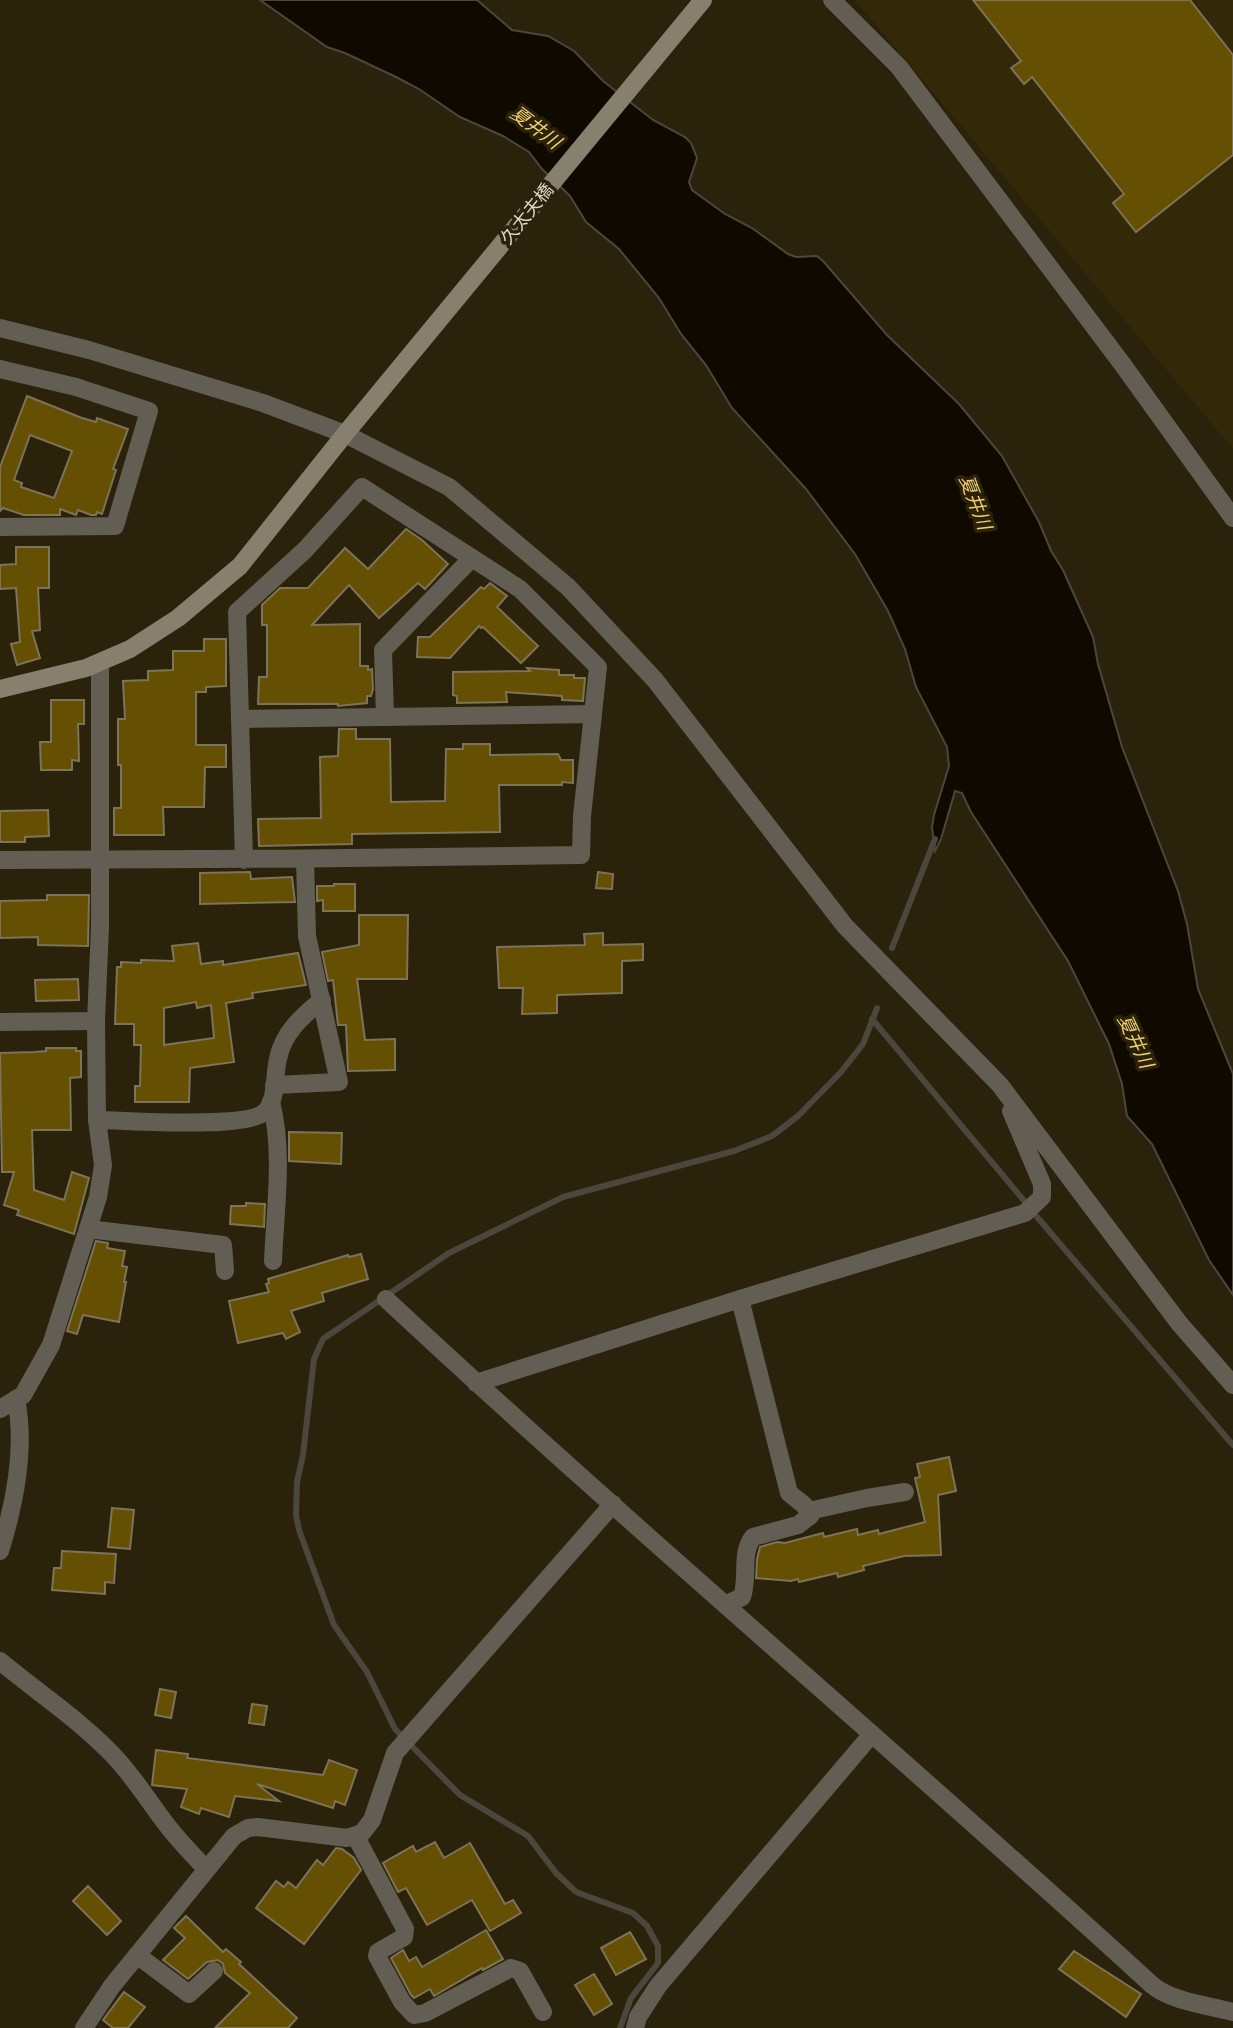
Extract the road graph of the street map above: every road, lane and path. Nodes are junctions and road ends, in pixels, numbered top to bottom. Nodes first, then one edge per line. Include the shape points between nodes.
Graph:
1 (703, 0) edge
2 (832, 0) edge
3 (0, 328) edge
4 (0, 369) edge
5 (348, 431) junction
6 (1233, 519) edge
7 (0, 527) edge
8 (472, 558) junction
9 (100, 663) junction
10 (0, 689) edge
11 (593, 714) junction
12 (385, 717) junction
13 (240, 719) junction
14 (0, 860) edge
15 (100, 860) junction
16 (244, 860) junction
17 (305, 860) junction
18 (322, 1000) junction
19 (96, 1021) junction
20 (0, 1022) edge
21 (1000, 1085) junction
22 (272, 1094) junction
23 (97, 1120) junction
24 (88, 1229) junction
25 (273, 1261) dead end
26 (225, 1271) dead end
27 (386, 1299) dead end
28 (740, 1299) junction
29 (476, 1383) junction
30 (1233, 1385) edge
31 (16, 1399) junction
32 (0, 1409) edge
33 (905, 1492) dead end
34 (613, 1504) junction
35 (809, 1511) junction
36 (0, 1550) edge
37 (727, 1604) junction
38 (0, 1661) edge
39 (872, 1734) junction
40 (356, 1836) junction
41 (206, 1869) junction
42 (137, 1955) junction
43 (214, 1971) dead end
44 (543, 2012) dead end
45 (1233, 2012) edge
46 (86, 2027) edge
47 (635, 2028) edge

1 - 5 street, 久太夫橋
2 - 6 street via 899,66
3 - 5 street via 89,350
4 - 7 street via 149,411 115,526
5 - 9 street, 久太夫橋 via 240,566 152,637
5 - 21 street via 449,487 568,587 654,680 845,926
8 - 11 street via 520,589 598,667
8 - 12 street via 383,650
8 - 13 street via 362,487 305,550 237,612
9 - 10 street, 久太夫橋
9 - 15 street
11 - 12 street
11 - 17 street via 581,855
12 - 13 street
13 - 16 street
14 - 15 street
15 - 16 street
15 - 19 street
16 - 17 street
17 - 18 street via 307,936
18 - 22 street via 294,1023 287,1036 278,1056
18 - 22 street via 339,1082
19 - 20 street
19 - 23 street
21 - 28 street via 1042,1184 1042,1198 1035,1206 1025,1213
21 - 30 street via 1179,1323
22 - 23 street via 267,1110 258,1116 220,1123
22 - 25 street via 276,1162
23 - 24 street via 103,1165
24 - 26 street via 223,1245
24 - 31 street via 51,1345 23,1395
27 - 29 street
28 - 29 street
28 - 35 street via 789,1493
29 - 34 street
31 - 32 street
31 - 36 street via 19,1453
33 - 35 street
34 - 37 street
34 - 40 street via 408,1736 395,1753 372,1820
35 - 37 street via 811,1515 798,1525 753,1537 746,1548 745,1588 741,1597
37 - 39 street
38 - 41 street via 62,1708 114,1756
39 - 45 street via 1160,1992
39 - 47 street via 658,1986
40 - 41 street via 248,1828 234,1836
40 - 44 street via 405,1929 404,1937 377,1956 414,2015 511,1968 520,1971
41 - 42 street
42 - 43 street via 189,1994
42 - 46 street

